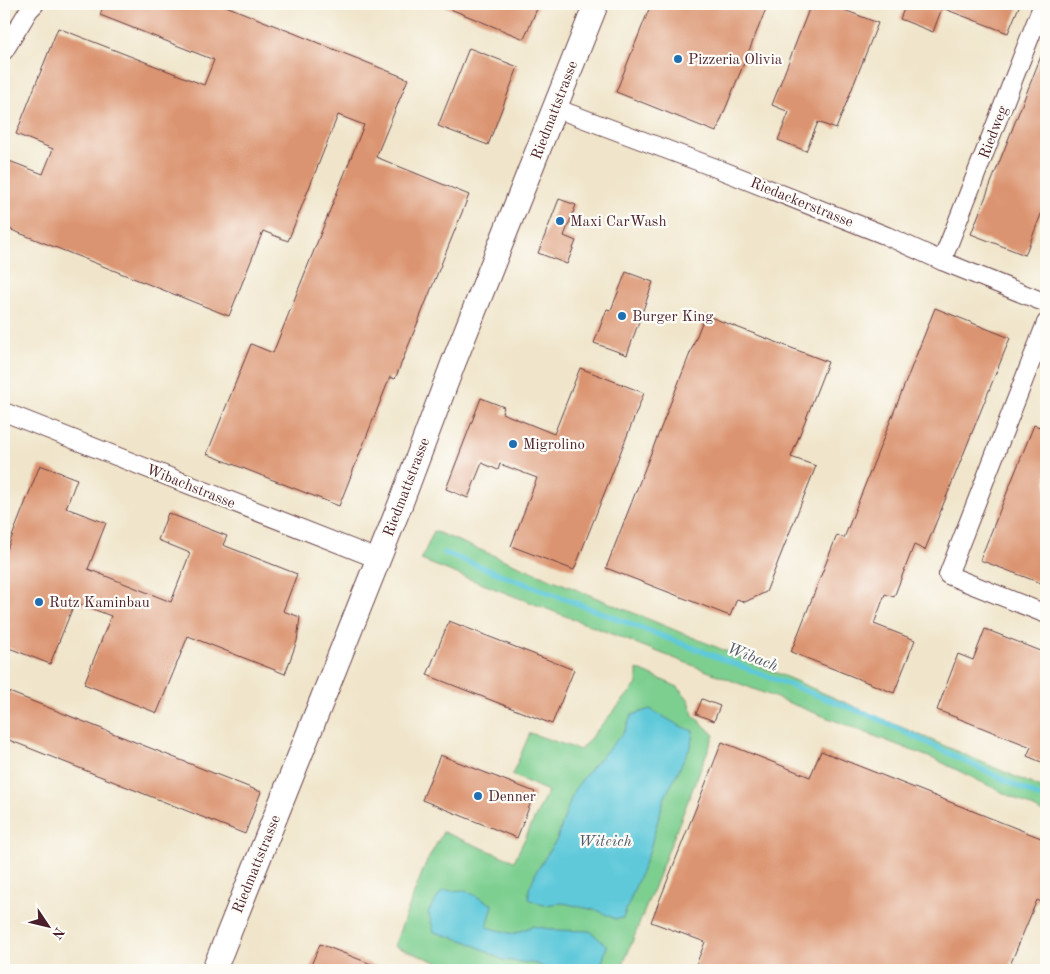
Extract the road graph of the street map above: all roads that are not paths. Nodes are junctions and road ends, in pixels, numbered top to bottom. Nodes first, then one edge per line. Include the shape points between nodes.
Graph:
1 (35, 4) edge
2 (596, 4) edge
3 (1043, 4) edge
4 (4, 51) edge
5 (555, 108) junction
6 (942, 261) junction
7 (1046, 303) edge
8 (1046, 323) edge
9 (4, 412) edge
10 (378, 559) junction
11 (1046, 614) edge
12 (214, 970) edge

1 - 4 street
2 - 5 main road, Riedmattstrasse
3 - 6 street, Riedweg
5 - 6 street, Riedackerstrasse via 725,171
5 - 10 main road, Riedmattstrasse
6 - 7 street, Riedackerstrasse
8 - 11 street via 948,576
9 - 10 street, Wibachstrasse
10 - 12 main road, Riedmattstrasse

